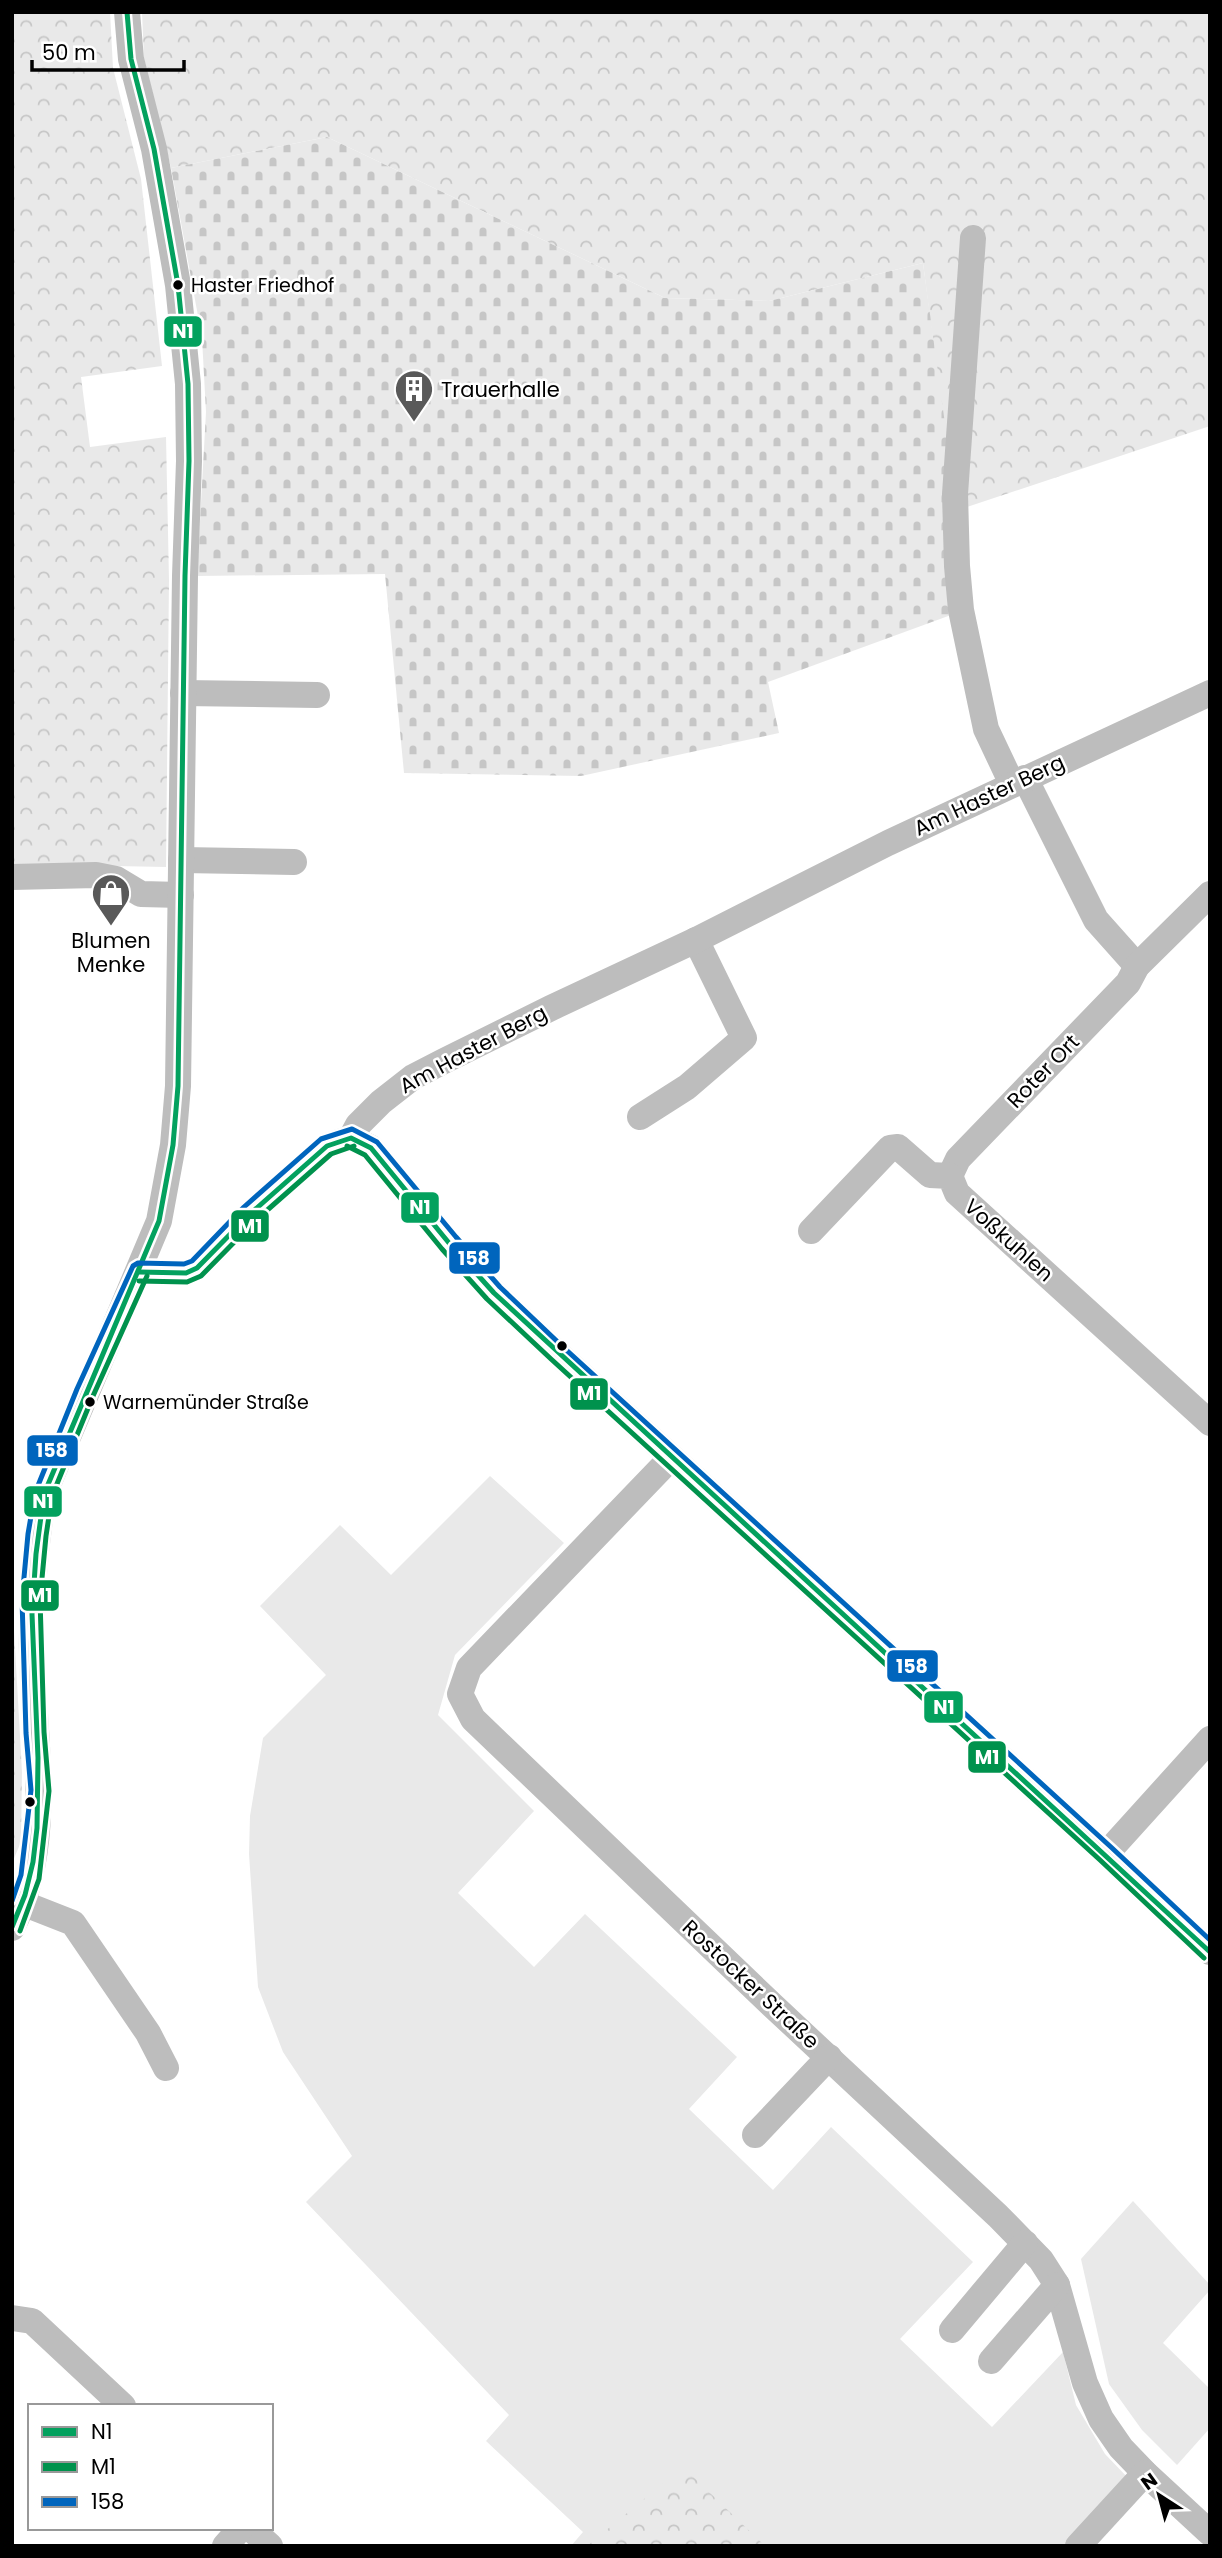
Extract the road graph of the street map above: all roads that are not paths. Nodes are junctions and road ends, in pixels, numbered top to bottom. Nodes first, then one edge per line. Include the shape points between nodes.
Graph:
1 (127, 12) edge
2 (973, 238) dead end
3 (183, 692) junction
4 (1210, 693) edge
5 (317, 695) dead end
6 (1018, 781) junction
7 (181, 860) junction
8 (294, 862) dead end
9 (12, 877) edge
10 (1210, 894) edge
11 (181, 895) junction
12 (696, 940) junction
13 (1137, 966) junction
14 (640, 1117) dead end
15 (351, 1138) junction
16 (950, 1176) junction
17 (811, 1231) dead end
18 (139, 1272) junction
19 (1210, 1423) edge
20 (670, 1458) junction
21 (24, 1539) edge
22 (1210, 1739) edge
23 (1106, 1854) junction
24 (22, 1903) junction
25 (12, 1928) edge
26 (1210, 1952) edge
27 (829, 2057) junction
28 (166, 2068) dead end
29 (755, 2135) dead end
30 (1025, 2243) junction
31 (1058, 2285) junction
32 (12, 2318) edge
33 (953, 2330) dead end
34 (991, 2361) dead end
35 (121, 2404) edge
36 (1145, 2473) junction
37 (239, 2530) edge
38 (252, 2530) edge
39 (1210, 2533) edge
40 (225, 2546) edge
41 (270, 2546) edge
42 (1078, 2546) edge

1 - 3 street via 131,59 154,149 178,285 187,384
2 - 6 street via 955,494 957,566 961,610 986,729
3 - 5 street
3 - 7 street
4 - 6 street, Am Haster Berg
6 - 12 street, Am Haster Berg
6 - 13 street via 1096,920
7 - 8 street
7 - 11 street
9 - 11 street via 96,875 116,879 141,894
10 - 13 street, Roter Ort
11 - 18 street via 173,1145 159,1222
12 - 14 street via 744,1038 687,1087
12 - 15 street, Am Haster Berg via 413,1077 380,1102
13 - 16 street, Roter Ort via 1128,983 958,1160
15 - 18 street, Am Haster Berg via 327,1146 197,1268 186,1273
15 - 20 street via 371,1148 494,1293
16 - 17 street, Voßkuhlen via 930,1175 898,1147 890,1148
16 - 19 street, Voßkuhlen via 957,1193
18 - 21 street
20 - 23 street
20 - 27 street, Rostocker Straße via 469,1668 460,1694 491,1739
21 - 24 street via 40,1790 36,1840
22 - 23 street
23 - 26 street
24 - 25 street
24 - 28 street via 73,1923 148,2033
27 - 29 street
27 - 30 street, Rostocker Straße
30 - 31 street, Rostocker Straße
30 - 33 street
31 - 34 street
31 - 36 street, Rostocker Straße via 1085,2383 1101,2419
32 - 35 street via 32,2321
36 - 39 street, Rostocker Straße
36 - 42 street
37 - 40 street
38 - 41 street

